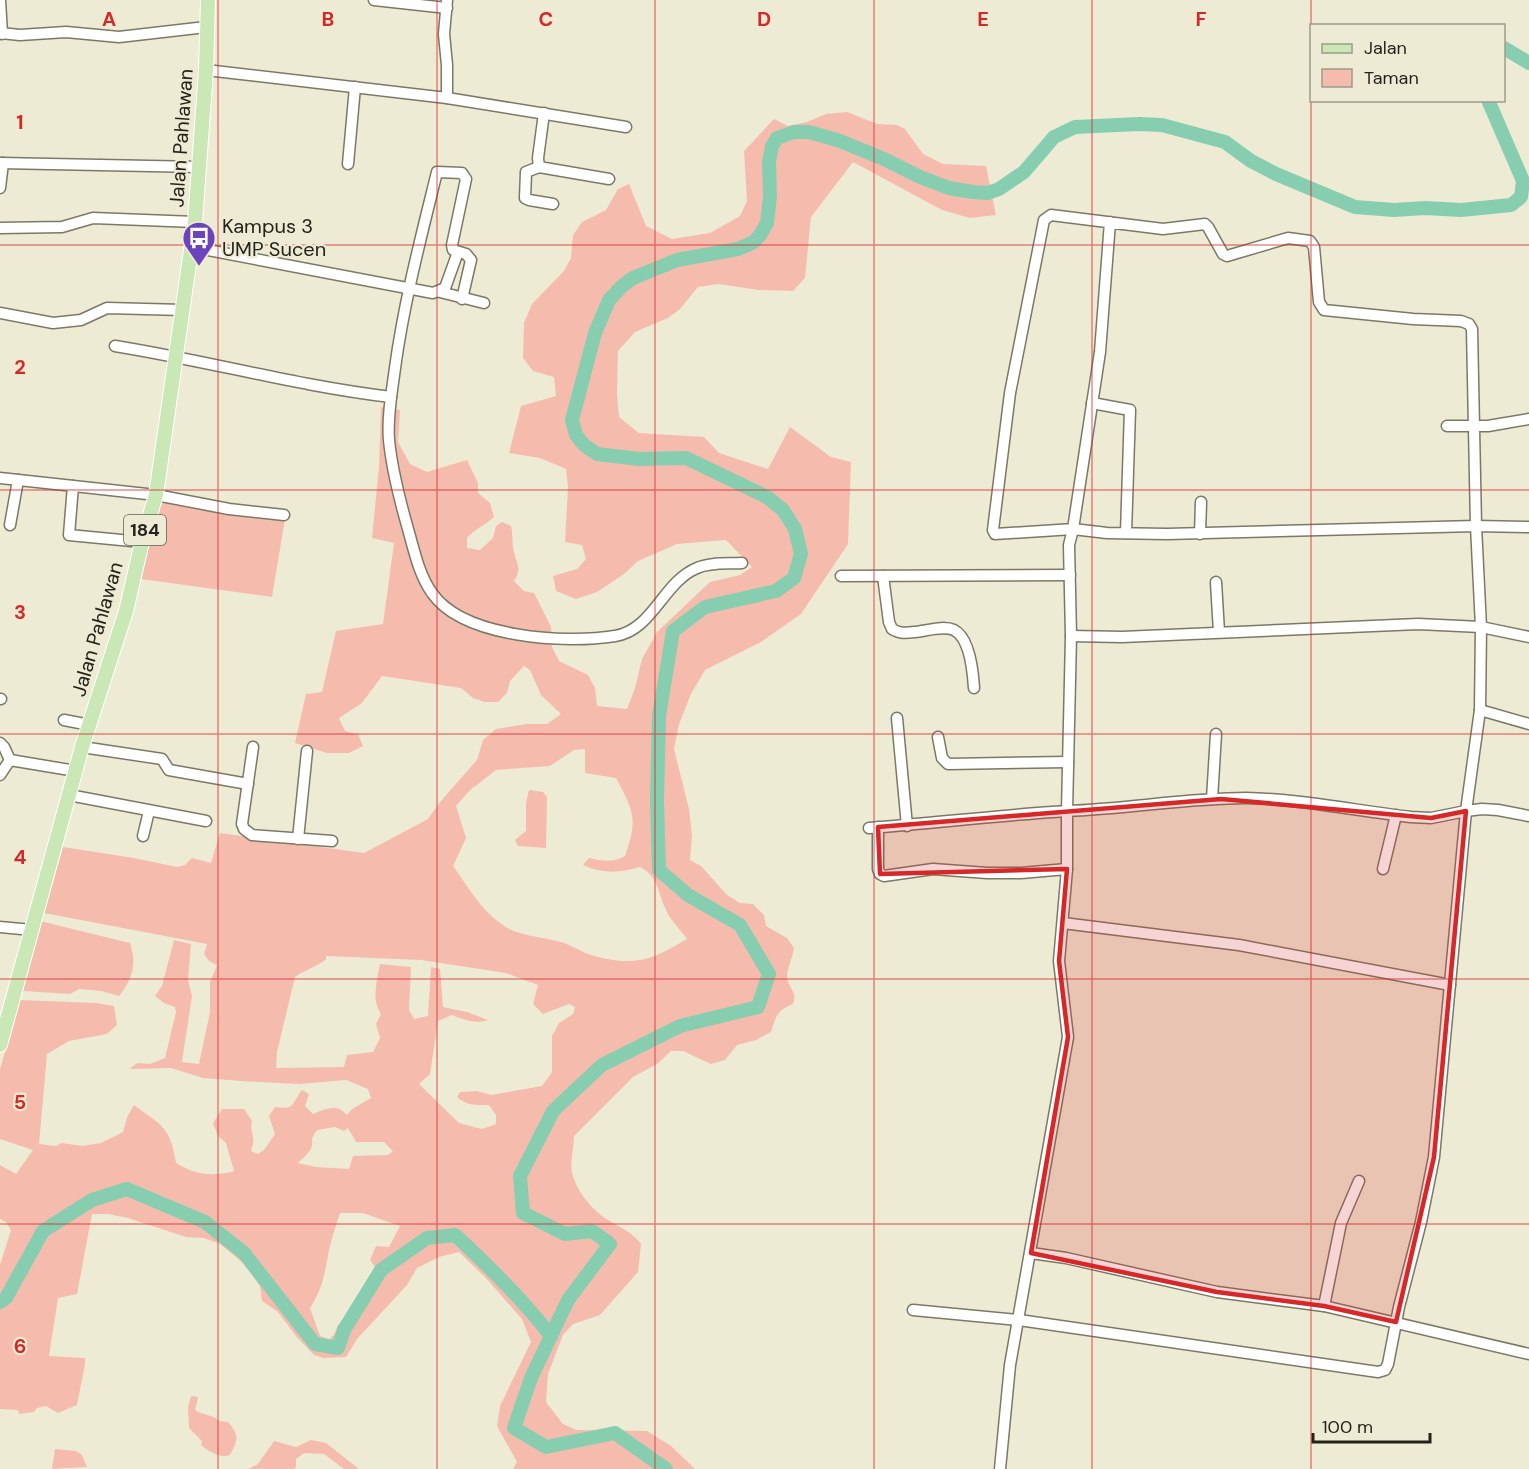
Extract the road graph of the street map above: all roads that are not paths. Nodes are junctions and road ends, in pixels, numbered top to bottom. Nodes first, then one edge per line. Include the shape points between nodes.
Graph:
1 (0, 0) edge
2 (208, 0) edge
3 (374, 0) edge
4 (447, 4) edge
5 (206, 27) junction
6 (1, 34) edge
7 (206, 70) junction
8 (355, 87) junction
9 (447, 98) junction
10 (544, 113) junction
11 (626, 127) dead end
12 (1, 163) edge
13 (348, 164) dead end
14 (200, 167) junction
15 (538, 167) junction
16 (609, 179) dead end
17 (0, 188) edge
18 (553, 204) dead end
19 (195, 222) junction
20 (1110, 222) junction
21 (0, 228) edge
22 (192, 247) junction
23 (458, 252) junction
24 (410, 290) junction
25 (440, 292) junction
26 (462, 298) junction
27 (484, 303) dead end
28 (183, 310) junction
29 (0, 313) edge
30 (115, 346) dead end
31 (176, 356) junction
32 (392, 397) junction
33 (1092, 403) junction
34 (1529, 419) edge
35 (1447, 426) dead end
36 (1474, 427) junction
37 (0, 478) edge
38 (18, 480) junction
39 (73, 486) junction
40 (156, 495) junction
41 (1200, 502) dead end
42 (284, 515) dead end
43 (10, 525) dead end
44 (1476, 526) junction
45 (1529, 527) edge
46 (1073, 530) junction
47 (1126, 533) junction
48 (1200, 534) junction
49 (142, 542) junction
50 (742, 563) dead end
51 (1070, 575) junction
52 (841, 576) dead end
53 (883, 576) junction
54 (1216, 582) dead end
55 (1481, 627) junction
56 (1219, 632) junction
57 (1071, 636) junction
58 (1529, 637) edge
59 (974, 688) dead end
60 (1480, 710) junction
61 (897, 718) dead end
62 (64, 720) dead end
63 (1529, 724) edge
64 (90, 725) junction
65 (1216, 734) dead end
66 (938, 737) dead end
67 (0, 743) edge
68 (82, 747) junction
69 (253, 747) dead end
70 (307, 751) dead end
71 (10, 760) junction
72 (1068, 762) junction
73 (76, 771) junction
74 (0, 775) edge
75 (248, 784) junction
76 (69, 795) junction
77 (1212, 799) junction
78 (149, 811) junction
79 (1067, 811) junction
80 (1466, 811) junction
81 (1396, 815) junction
82 (1529, 816) edge
83 (206, 821) dead end
84 (907, 826) junction
85 (142, 836) dead end
86 (298, 839) junction
87 (332, 841) dead end
88 (1067, 869) junction
89 (1383, 869) dead end
90 (1063, 923) junction
91 (0, 927) edge
92 (32, 930) junction
93 (1450, 985) junction
94 (0, 1045) edge
95 (1359, 1181) dead end
96 (1031, 1253) junction
97 (1324, 1306) junction
98 (913, 1310) dead end
99 (1019, 1320) junction
100 (1396, 1322) junction
101 (1529, 1354) edge
102 (1000, 1469) edge

1 - 6 street
2 - 5 main road, Jalan Pahlawan / 184
3 - 4 street
4 - 9 street
5 - 6 street via 119,37 66,32
5 - 7 main road, Jalan Pahlawan / 184
7 - 8 street
7 - 14 main road, Jalan Pahlawan / 184
8 - 9 street
8 - 13 street
9 - 10 street
10 - 11 street
10 - 15 street
12 - 14 street
12 - 17 street
14 - 19 main road, Jalan Pahlawan / 184
15 - 16 street
15 - 18 street via 526,172 525,198
19 - 21 street via 93,218 67,226
19 - 22 main road, Jalan Pahlawan / 184
20 - 33 street
20 - 36 street via 1163,229 1205,224 1227,256 1288,238 1310,241 1319,302 1324,310 1469,324
20 - 46 street via 1051,215 1044,219 1010,393 993,530 999,535
22 - 24 street
22 - 28 main road, Jalan Pahlawan / 184
23 - 24 street via 453,250 453,241 466,179 462,173 437,172
23 - 25 street via 447,285
23 - 26 street via 471,260
24 - 25 street
24 - 32 street via 400,330
25 - 26 street
26 - 27 street
28 - 29 street via 107,308 81,320 53,323
28 - 31 main road, Jalan Pahlawan / 184
30 - 31 street
31 - 32 street via 267,377
31 - 40 main road, Jalan Pahlawan / 184
32 - 50 street via 389,439 404,517 417,562 432,593 453,614 484,626 550,640 618,636 640,625 686,573 709,565
33 - 46 street
33 - 47 street via 1130,410
34 - 36 street
35 - 36 street
36 - 44 street
37 - 38 street
38 - 39 street
38 - 43 street
39 - 40 street
39 - 49 street via 69,535
40 - 42 street
40 - 49 main road, Jalan Pahlawan / 184
41 - 48 street
44 - 45 street
44 - 48 street
44 - 55 street
46 - 47 street
46 - 51 street
47 - 48 street
49 - 64 main road, Jalan Pahlawan / 184 via 126,611
51 - 53 street
51 - 57 street
52 - 53 street
53 - 59 street via 892,629 904,633 954,630 968,652
54 - 56 street
55 - 56 street via 1418,624
55 - 58 street
55 - 60 street
56 - 57 street
57 - 72 street
60 - 63 street
60 - 80 street
61 - 84 street
62 - 64 street
64 - 68 main road, Jalan Pahlawan / 184
65 - 77 street
66 - 72 street via 942,758 948,764
67 - 71 street
68 - 73 main road, Jalan Pahlawan / 184
68 - 75 street via 162,759 169,770
69 - 75 street
70 - 86 street
71 - 73 street
71 - 74 street
72 - 79 street
73 - 76 main road, Jalan Pahlawan / 184
75 - 86 street via 242,824 247,833
76 - 78 street
76 - 92 main road, Jalan Pahlawan / 184
77 - 79 street
77 - 81 street via 1272,800
78 - 83 street
78 - 85 street
79 - 84 street
79 - 88 street
80 - 81 street via 1431,818
80 - 82 street via 1498,810
80 - 93 street
81 - 89 street
84 - 88 street via 874,828 880,874 933,869 987,873
86 - 87 street
88 - 90 street
90 - 93 street via 1239,945
90 - 96 street via 1059,961 1068,1037
91 - 92 street
92 - 94 main road, Jalan Pahlawan / 184
93 - 100 street via 1434,1157
95 - 97 street via 1341,1223
96 - 97 street via 1217,1292
96 - 99 street
97 - 100 street
98 - 99 street
99 - 100 street via 1378,1372 1388,1364
99 - 102 street via 1010,1365
100 - 101 street

